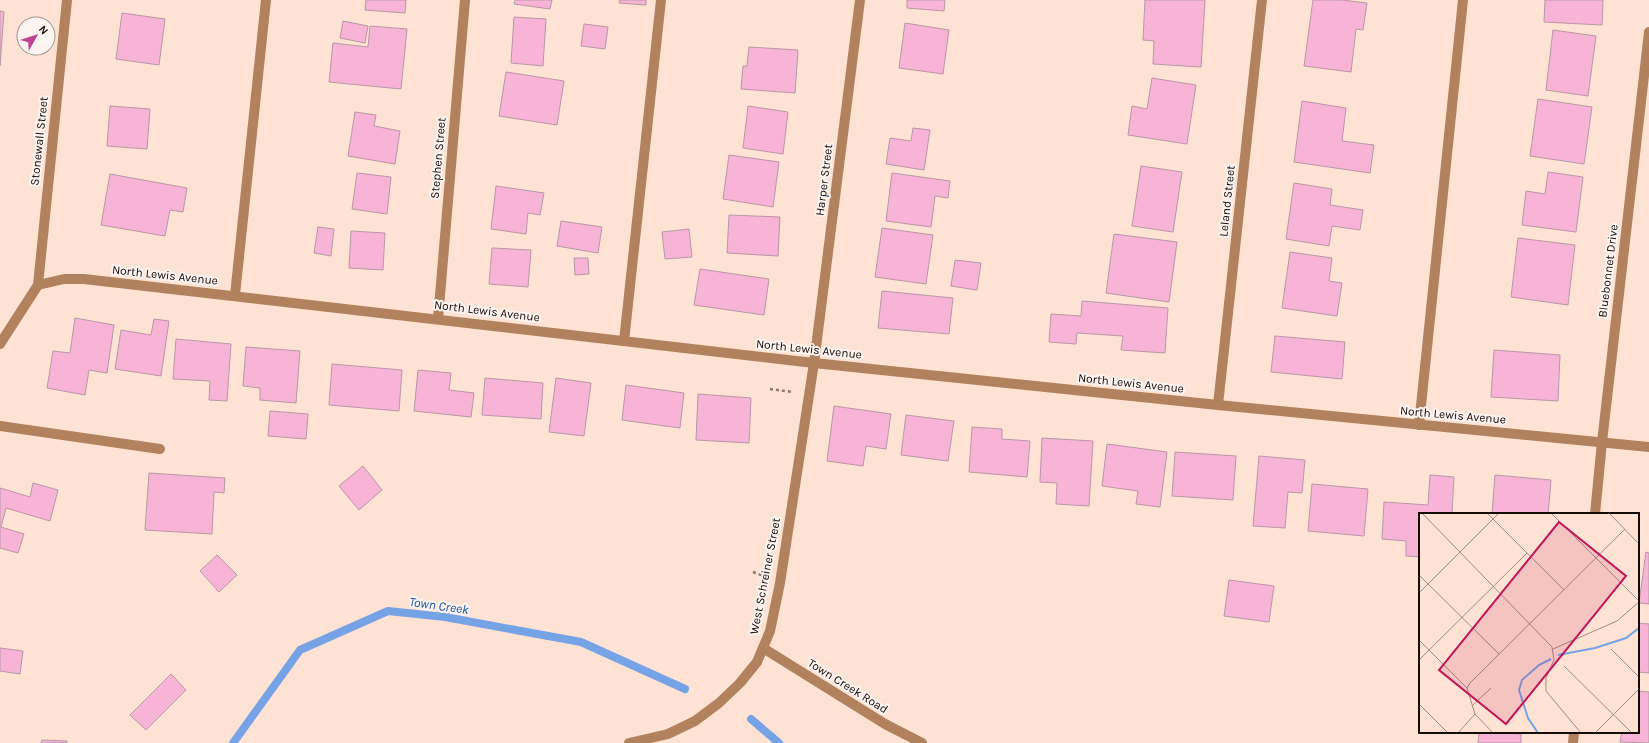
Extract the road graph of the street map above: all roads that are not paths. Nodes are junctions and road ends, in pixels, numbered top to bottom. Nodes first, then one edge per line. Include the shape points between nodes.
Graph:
1 (67, 0) edge
2 (266, 0) edge
3 (465, 0) edge
4 (661, 0) edge
5 (860, 0) edge
6 (1262, 0) edge
7 (1463, 0) edge
8 (1649, 32) edge
9 (38, 285) junction
10 (235, 296) junction
11 (438, 319) junction
12 (624, 341) junction
13 (0, 344) edge
14 (814, 363) junction
15 (1218, 406) junction
16 (1419, 425) junction
17 (0, 426) edge
18 (1602, 442) junction
19 (1649, 447) edge
20 (160, 449) dead end
21 (1595, 513) edge
22 (763, 648) junction
23 (1574, 733) edge
24 (630, 743) edge
25 (922, 743) edge
26 (1573, 743) edge

1 - 9 street, Stonewall Street
2 - 10 street
3 - 11 street, Stephen Street
4 - 12 street
5 - 14 street, Harper Street
6 - 15 street, Leland Street
7 - 16 street
8 - 18 street, Bluebonnet Drive
9 - 10 street, North Lewis Avenue via 84,278
9 - 13 street
10 - 11 street, North Lewis Avenue
11 - 12 street, North Lewis Avenue
12 - 14 street, North Lewis Avenue
14 - 15 street, North Lewis Avenue
14 - 22 street, West Schreiner Street via 780,583 770,631
15 - 16 street, North Lewis Avenue
16 - 18 street, North Lewis Avenue
17 - 20 street
18 - 19 street, North Lewis Avenue
18 - 21 street, Bluebonnet Drive
22 - 24 street, West Schreiner Street via 757,662 740,683 695,721 668,734
22 - 25 street, Town Creek Road via 885,724
23 - 26 street

